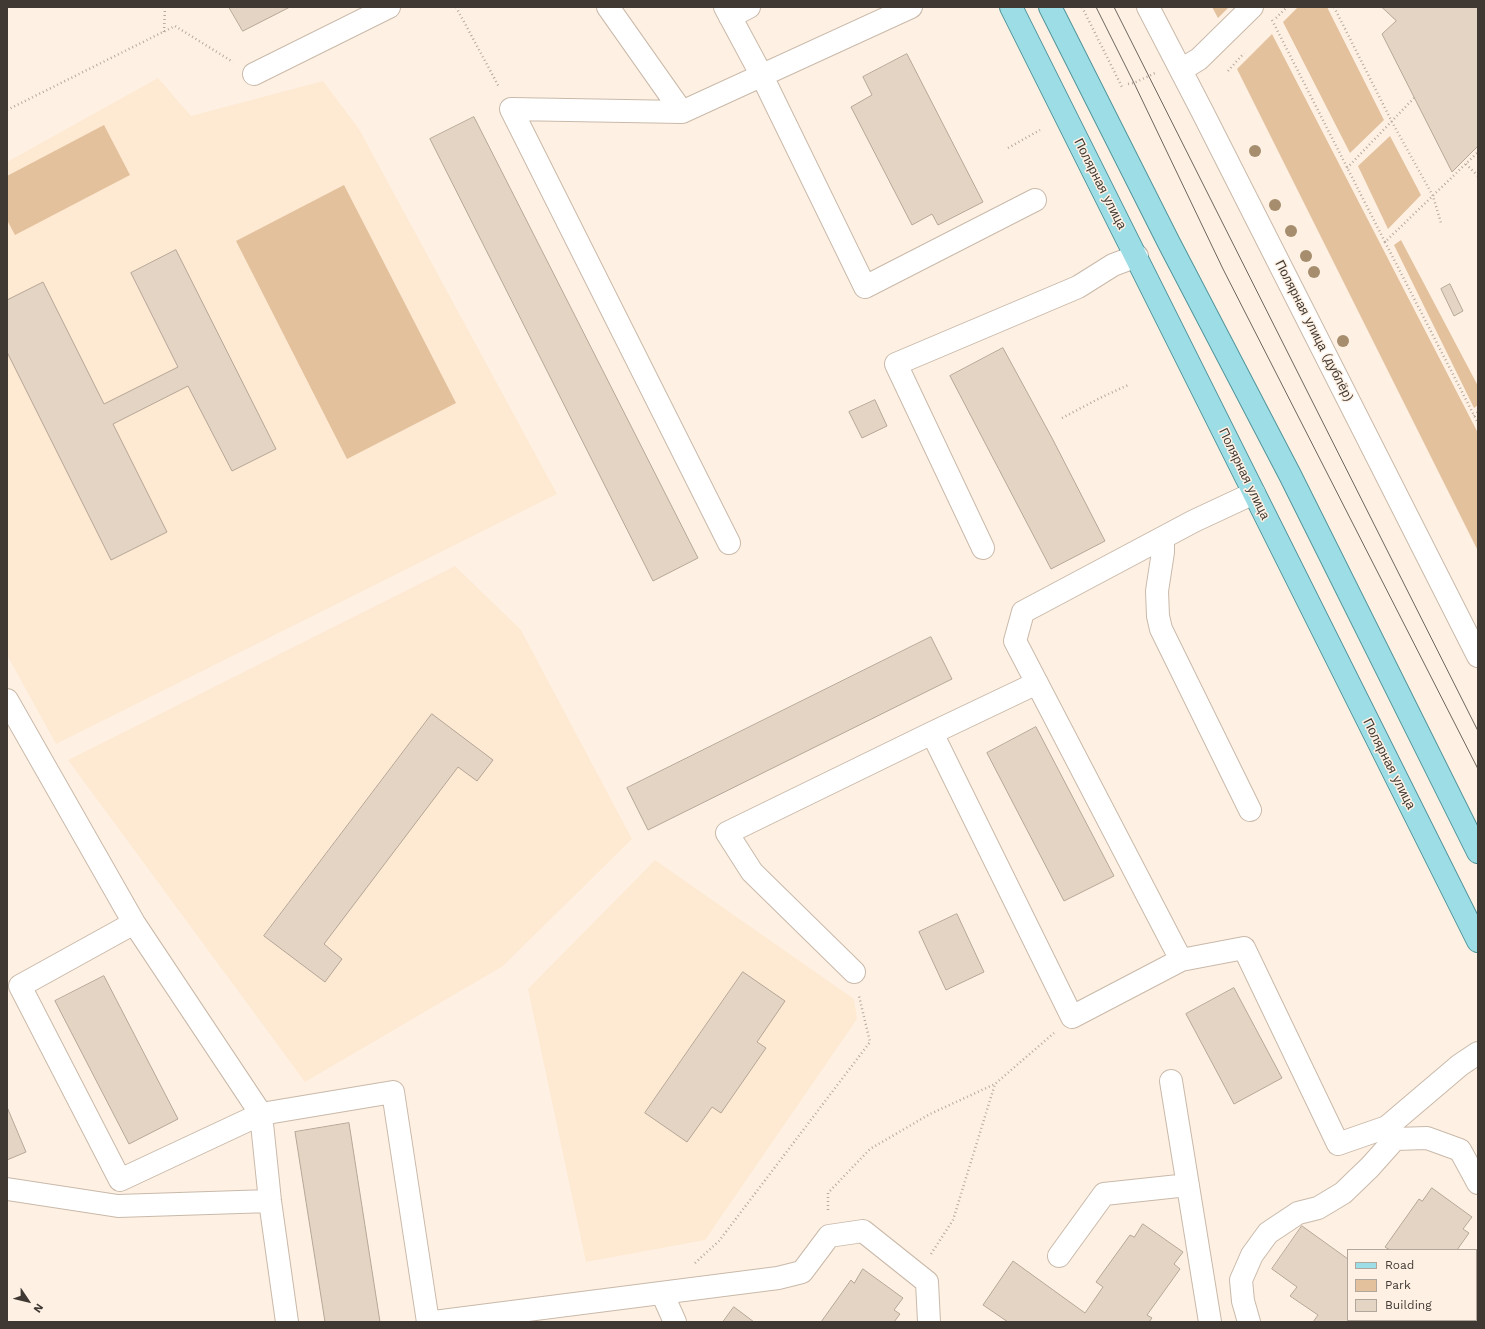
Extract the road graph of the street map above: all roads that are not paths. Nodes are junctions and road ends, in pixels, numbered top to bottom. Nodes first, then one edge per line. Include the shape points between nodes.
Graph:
1 (389, 7) edge
2 (608, 7) edge
3 (911, 7) edge
4 (1011, 7) edge
5 (1050, 7) edge
6 (1148, 7) edge
7 (735, 10) edge
8 (1261, 11) edge
9 (1181, 70) junction
10 (254, 74) road end
11 (762, 76) junction
12 (682, 112) junction
13 (1035, 200) dead end
14 (1137, 256) junction
15 (1254, 493) junction
16 (1163, 538) junction
17 (729, 543) dead end
18 (983, 548) dead end
19 (1478, 656) edge
20 (1037, 683) junction
21 (7, 700) edge
22 (932, 733) junction
23 (1250, 810) dead end
24 (1478, 852) edge
25 (134, 923) junction
26 (1478, 941) edge
27 (1181, 960) junction
28 (854, 972) road end
29 (1478, 1053) edge
30 (1172, 1081) dead end
31 (261, 1114) junction
32 (1391, 1133) junction
33 (1478, 1183) edge
34 (1188, 1185) junction
35 (7, 1189) edge
36 (270, 1202) junction
37 (1059, 1256) dead end
38 (662, 1293) junction
39 (287, 1322) edge
40 (428, 1322) edge
41 (434, 1322) edge
42 (675, 1322) edge
43 (929, 1322) edge
44 (1210, 1322) edge
45 (1249, 1322) edge

1 - 10 street
2 - 12 street
3 - 11 street
4 - 14 main road, Полярная улица
5 - 24 main road via 1165,236 1294,482
6 - 9 street, Полярная улица (дублёр)
7 - 11 street
8 - 9 street
9 - 19 street, Полярная улица (дублёр)
11 - 12 street
11 - 13 street via 865,287
12 - 17 street via 511,109
14 - 15 main road, Полярная улица
14 - 18 street via 1113,265 1078,287 896,364
15 - 16 street
15 - 26 main road, Полярная улица
16 - 20 street via 1023,612 1015,641
16 - 23 street via 1157,591 1161,629
20 - 22 street
20 - 27 street
21 - 25 street
22 - 27 street via 1072,1017
22 - 28 street via 728,834 752,872
25 - 31 street
25 - 31 street via 20,986 120,1180
27 - 32 street via 1244,948 1338,1144
29 - 32 street via 1460,1066
30 - 34 street
31 - 36 street
31 - 40 street via 393,1092
32 - 33 street via 1427,1138 1460,1150
32 - 45 street via 1370,1168 1343,1193 1318,1208 1298,1213 1268,1233 1252,1255 1241,1280
34 - 37 street via 1104,1194
34 - 44 street
35 - 36 street via 118,1206
36 - 39 street
38 - 41 street
38 - 42 street
38 - 43 street via 778,1278 802,1272 829,1236 863,1231 927,1282

